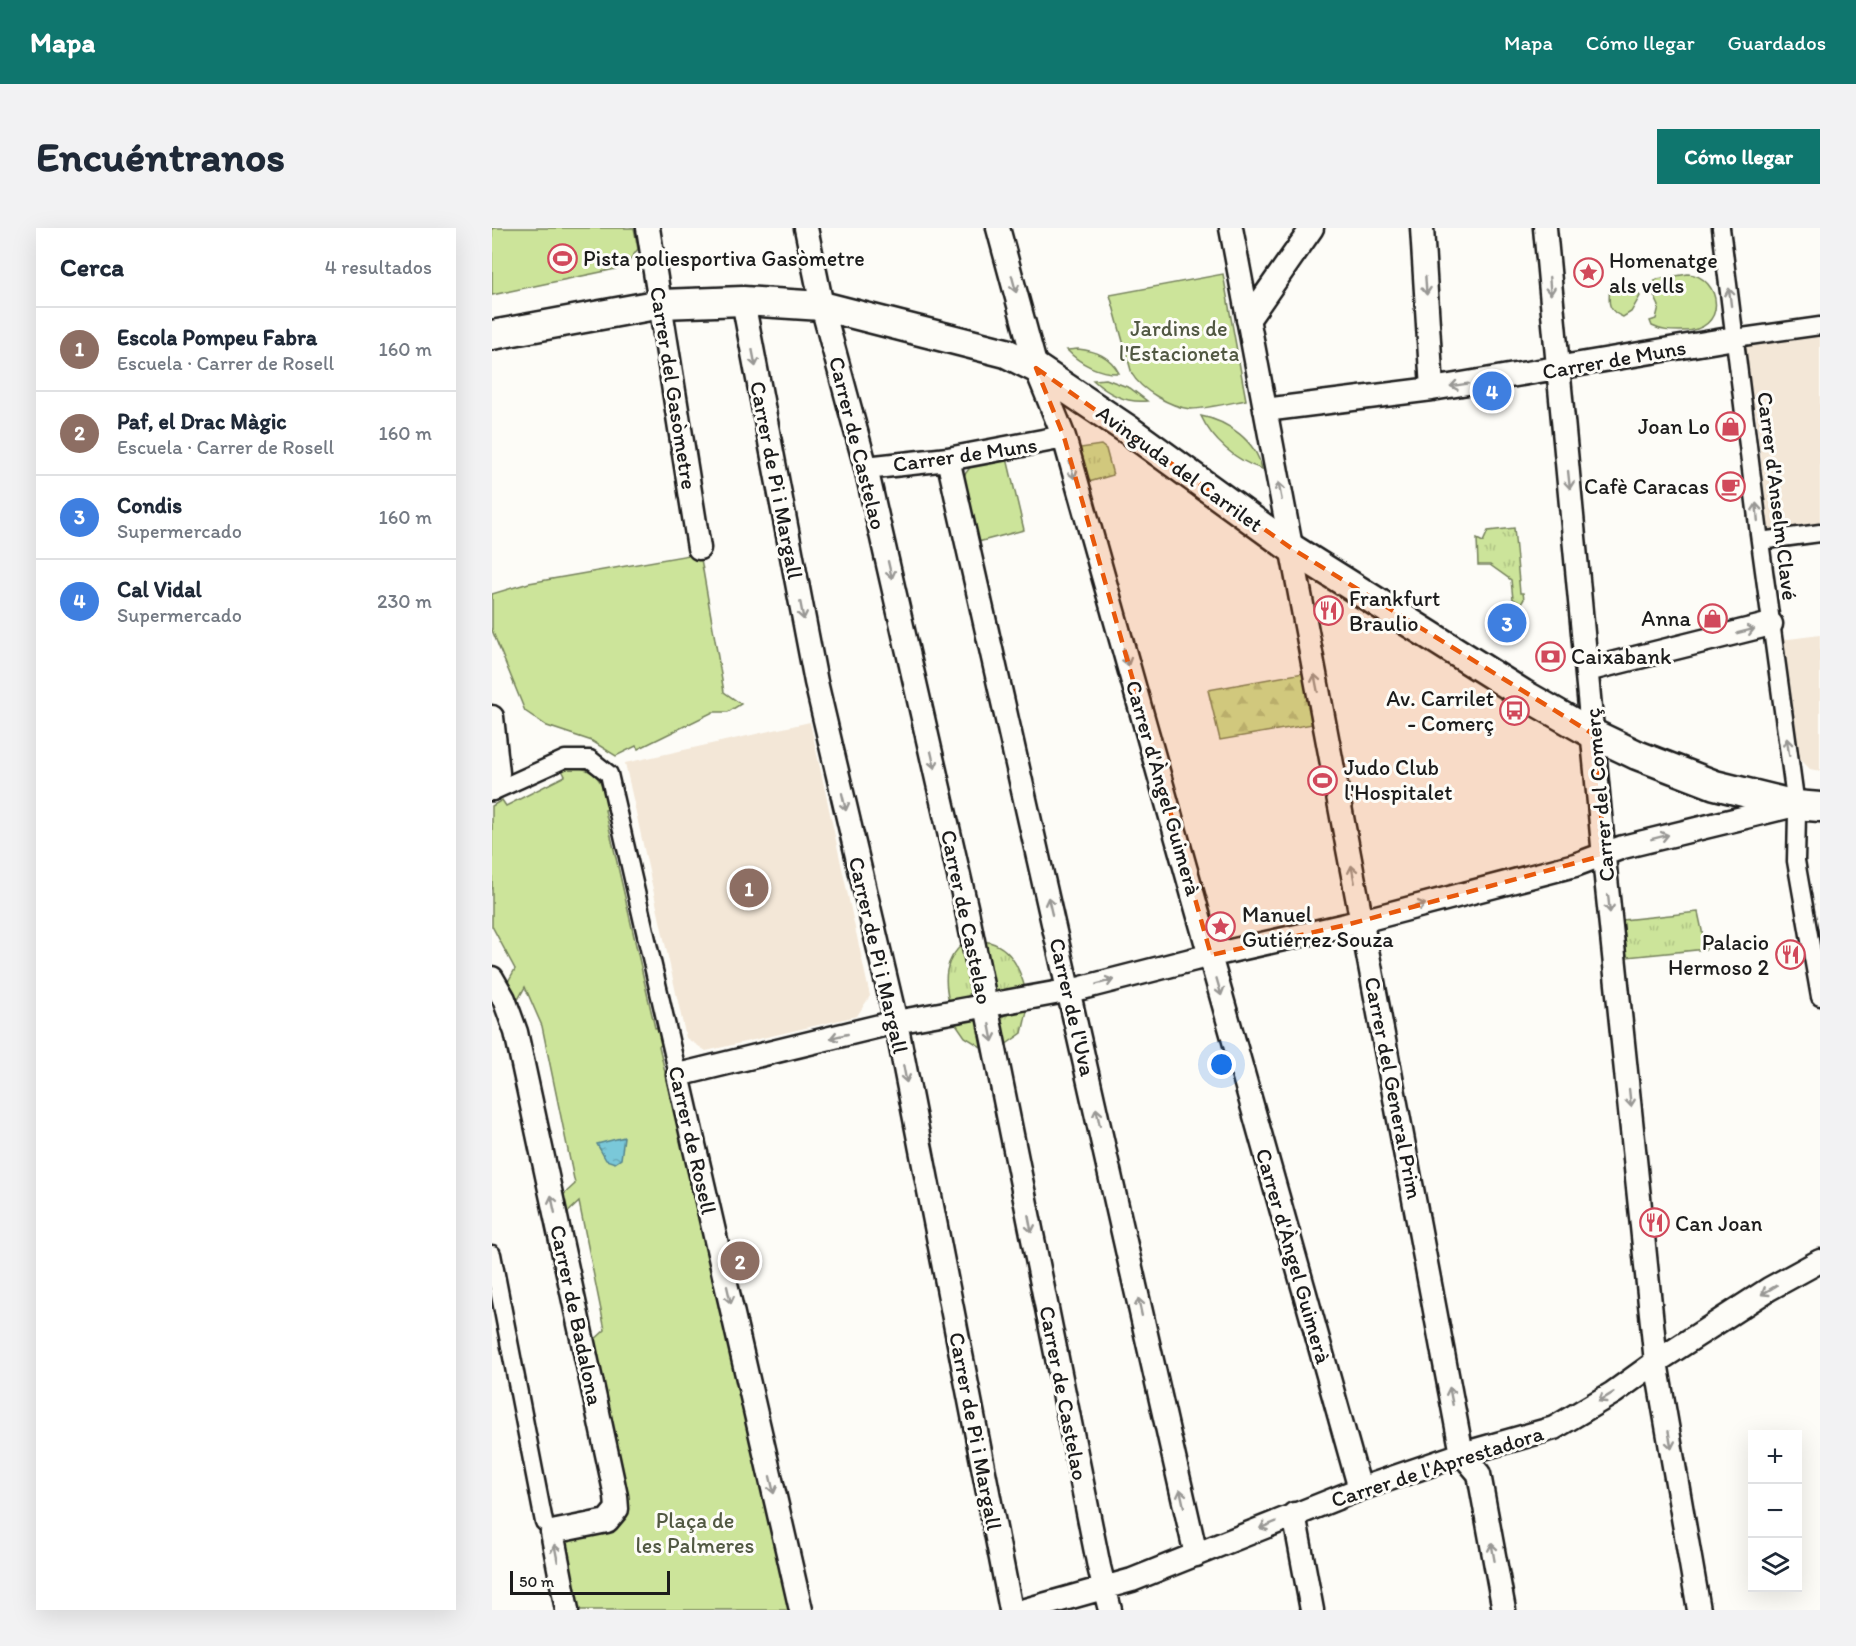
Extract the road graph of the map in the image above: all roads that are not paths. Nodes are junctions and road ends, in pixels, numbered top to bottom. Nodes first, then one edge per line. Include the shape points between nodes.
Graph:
1 (648, 228) edge
2 (806, 228) edge
3 (998, 228) edge
4 (1230, 228) edge
5 (1312, 228) edge
6 (1422, 228) edge
7 (1545, 228) edge
8 (1721, 228) edge
9 (743, 301) junction
10 (661, 304) junction
11 (822, 306) junction
12 (1248, 320) junction
13 (1820, 326) edge
14 (492, 335) edge
15 (1735, 338) junction
16 (1036, 368) junction
17 (1558, 369) junction
18 (1432, 389) junction
19 (1265, 410) junction
20 (1064, 437) junction
21 (948, 459) junction
22 (866, 468) junction
23 (1820, 533) edge
24 (1760, 541) junction
25 (699, 548) dead end
26 (1291, 548) junction
27 (1771, 624) junction
28 (1587, 670) junction
29 (492, 717) edge
30 (1593, 734) junction
31 (492, 791) edge
32 (1808, 806) edge
33 (1605, 855) junction
34 (1362, 920) junction
35 (1211, 956) junction
36 (492, 978) edge
37 (1070, 991) junction
38 (1820, 997) edge
39 (986, 1005) junction
40 (896, 1022) junction
41 (678, 1074) junction
42 (492, 1254) edge
43 (1820, 1262) edge
44 (1656, 1362) junction
45 (1462, 1454) junction
46 (1360, 1489) junction
47 (1294, 1514) junction
48 (544, 1522) dead end
49 (1196, 1555) junction
50 (1105, 1587) junction
51 (567, 1610) edge
52 (801, 1610) edge
53 (1011, 1610) edge
54 (1025, 1610) edge
55 (1110, 1610) edge
56 (1311, 1610) edge
57 (1504, 1610) edge
58 (1699, 1610) edge

1 - 10 street, Carrer del Gasòmetre
2 - 11 street, Carrer de Castelao
3 -> 16 street, Carrer d'Àngel Guimerà
4 - 12 street, Carrer del General Prim
5 - 12 street
6 -> 18 street
7 -> 17 street, Carrer del Comerç
15 -> 8 street, Carrer d'Anselm Clavé
9 - 10 street, Avinguda del Carrilet
9 - 11 street, Avinguda del Carrilet
9 -> 40 street, Carrer de Pi i Margall via 816,682
10 - 14 street, Avinguda del Carrilet
10 - 25 street, Carrer del Gasòmetre
11 - 16 street, Avinguda del Carrilet via 1006,353
11 - 22 street, Carrer de Castelao
12 - 19 street, Carrer del General Prim
13 - 15 street, Carrer de Muns
15 - 17 street, Carrer de Muns
24 -> 15 street, Carrer d'Anselm Clavé
16 - 20 street, Carrer d'Àngel Guimerà
16 - 26 street, Avinguda del Carrilet via 1130,430
17 -> 18 street, Carrer de Muns
17 -> 28 street, Carrer del Comerç
18 - 19 street, Carrer de Muns
26 -> 19 street, Carrer del General Prim
20 - 21 street, Carrer de Muns
20 -> 35 street, Carrer d'Àngel Guimerà
21 - 22 street, Carrer de Muns
37 -> 21 street, Carrer de l'Uva
22 -> 39 street, Carrer de Castelao
23 - 24 street
24 - 27 street, Carrer d'Anselm Clavé
26 - 30 street, Avinguda del Carrilet
34 -> 26 street, Carrer del General Prim
28 -> 27 street
32 -> 27 street, Carrer d'Anselm Clavé
28 - 30 street, Carrer del Comerç
29 - 31 street via 498,773
30 - 32 street, Avinguda del Carrilet via 1715,785
30 - 33 street, Carrer del Comerç
31 - 41 street, Carrer de Rosell via 565,759 580,757 601,765 609,774
33 -> 32 street via 1623,847
32 - 38 street, Carrer d'Anselm Clavé via 1796,861
34 -> 33 street
33 -> 44 street, Carrer del Comerç
34 - 35 street
45 -> 34 street, Carrer del General Prim
37 -> 35 street
35 -> 46 street, Carrer d'Àngel Guimerà
51 -> 36 street, Carrer de Badalona via 552,1532 607,1521 617,1509 616,1496 516,1032
37 - 39 street
49 -> 37 street, Carrer de l'Uva
39 - 40 street
39 -> 50 street, Carrer de Castelao
40 -> 41 street
40 -> 53 street, Carrer de Pi i Margall
41 -> 52 street, Carrer de Rosell
42 - 48 street
43 -> 44 street, Carrer de l'Aprestadora via 1769,1289
44 -> 45 street, Carrer de l'Aprestadora via 1554,1428
44 -> 58 street, Carrer del Comerç
45 - 46 street, Carrer de l'Aprestadora
57 -> 45 street via 1479,1474
46 - 47 street, Carrer de l'Aprestadora
47 -> 49 street, Carrer de l'Aprestadora
47 - 56 street
49 - 50 street, Carrer de l'Aprestadora
50 - 54 street, Carrer de l'Aprestadora
50 - 55 street, Carrer de Castelao

